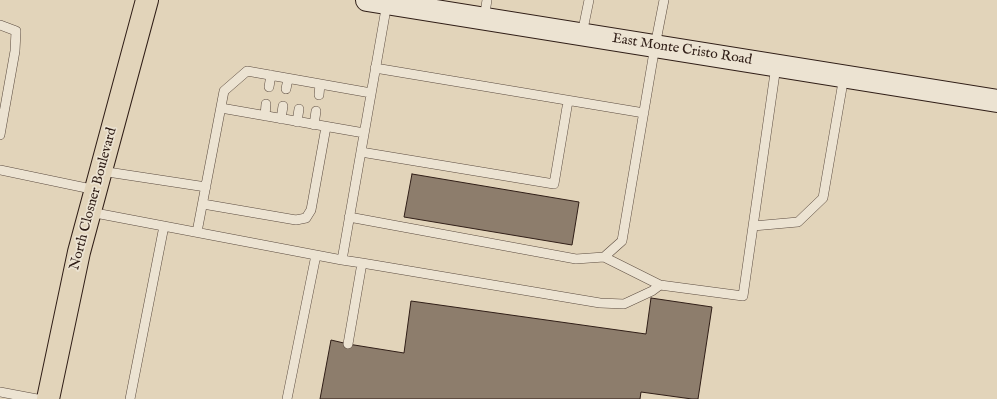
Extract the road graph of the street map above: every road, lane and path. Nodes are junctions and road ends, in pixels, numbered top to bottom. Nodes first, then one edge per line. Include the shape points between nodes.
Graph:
1 (147, 0) edge
2 (589, 0) edge
3 (664, 0) edge
4 (377, 2) edge
5 (485, 9) edge
6 (0, 25) edge
7 (582, 34) junction
8 (655, 46) junction
9 (776, 66) junction
10 (375, 68) junction
11 (271, 76) junction
12 (844, 76) junction
13 (288, 79) junction
14 (304, 81) junction
15 (320, 84) junction
16 (269, 87) dead end
17 (286, 89) dead end
18 (302, 91) dead end
19 (371, 93) junction
20 (319, 95) dead end
21 (568, 100) junction
22 (997, 101) edge
23 (266, 104) dead end
24 (283, 106) dead end
25 (221, 108) junction
26 (300, 109) dead end
27 (316, 111) dead end
28 (644, 113) junction
29 (264, 116) junction
30 (2, 118) edge
31 (281, 119) junction
32 (297, 122) junction
33 (314, 124) junction
34 (326, 126) junction
35 (364, 133) junction
36 (0, 135) edge
37 (361, 152) junction
38 (0, 170) edge
39 (98, 180) junction
40 (206, 187) junction
41 (203, 204) junction
42 (90, 212) junction
43 (349, 217) junction
44 (164, 226) junction
45 (753, 226) junction
46 (197, 232) junction
47 (316, 255) junction
48 (604, 257) junction
49 (342, 260) junction
50 (362, 263) junction
51 (660, 285) junction
52 (348, 344) dead end
53 (0, 392) edge
54 (37, 399) edge
55 (48, 399) edge
56 (130, 399) edge
57 (287, 399) edge

1 - 39 main road, North Closner Boulevard
2 - 7 lane
3 - 8 lane
4 - 5 main road, East Monte Cristo Road
4 - 10 lane
5 - 7 main road, East Monte Cristo Road
6 - 30 lane via 16,31 15,51
7 - 8 main road, East Monte Cristo Road
8 - 9 main road, East Monte Cristo Road
8 - 28 lane
9 - 12 main road, East Monte Cristo Road
9 - 45 lane
10 - 19 lane
10 - 21 lane
11 - 13 lane
11 - 16 lane
11 - 25 lane via 247,71 224,91
12 - 22 main road, East Monte Cristo Road
12 - 45 lane via 823,198 798,222
13 - 14 lane
13 - 17 lane
14 - 15 lane
14 - 18 lane
15 - 19 lane
15 - 20 lane
19 - 35 lane
21 - 28 lane
21 - 37 lane via 554,184
23 - 29 lane
24 - 31 lane
25 - 29 lane
25 - 40 lane
26 - 32 lane
27 - 33 lane
28 - 48 lane via 622,241
29 - 31 lane
30 - 36 lane
31 - 32 lane
32 - 33 lane
33 - 34 lane
34 - 35 lane
34 - 41 lane via 311,210 306,218 296,220
35 - 37 lane
37 - 43 lane
38 - 39 lane
39 - 40 lane
39 - 42 main road, North Closner Boulevard
40 - 41 lane
41 - 46 lane
42 - 44 lane
42 - 55 main road, North Closner Boulevard
43 - 48 lane via 576,259
43 - 49 lane
44 - 46 lane
44 - 56 lane
45 - 51 lane via 743,296
46 - 47 lane
47 - 49 lane
47 - 57 lane
48 - 51 lane
49 - 50 lane
50 - 51 lane via 600,303 624,304
50 - 52 lane
53 - 54 lane

